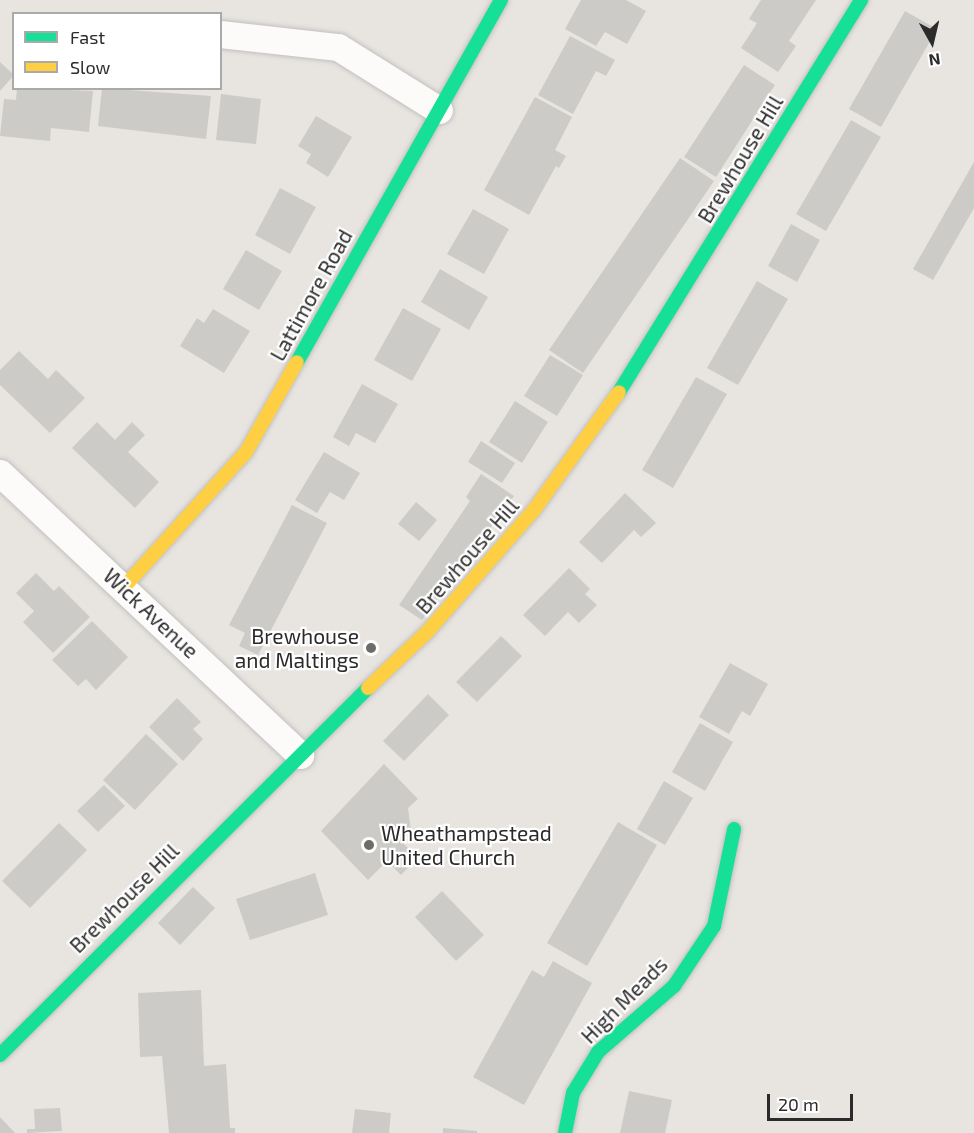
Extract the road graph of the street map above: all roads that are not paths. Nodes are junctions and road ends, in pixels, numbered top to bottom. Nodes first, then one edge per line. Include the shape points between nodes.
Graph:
1 (501, 0) edge
2 (861, 0) edge
3 (222, 34) edge
4 (439, 110) junction
5 (0, 473) edge
6 (124, 587) junction
7 (300, 754) junction
8 (734, 830) dead end
9 (0, 1055) edge
10 (565, 1133) edge

1 - 4 street, Lattimore Road
2 - 7 street, Brewhouse Hill via 716,238 570,463 467,590
3 - 4 street via 338,47
4 - 6 street, Lattimore Road via 246,452
5 - 6 street, Wick Avenue
6 - 7 street, Wick Avenue
7 - 9 street, Brewhouse Hill
8 - 10 street, High Meads via 714,926 674,986 598,1052 573,1093

